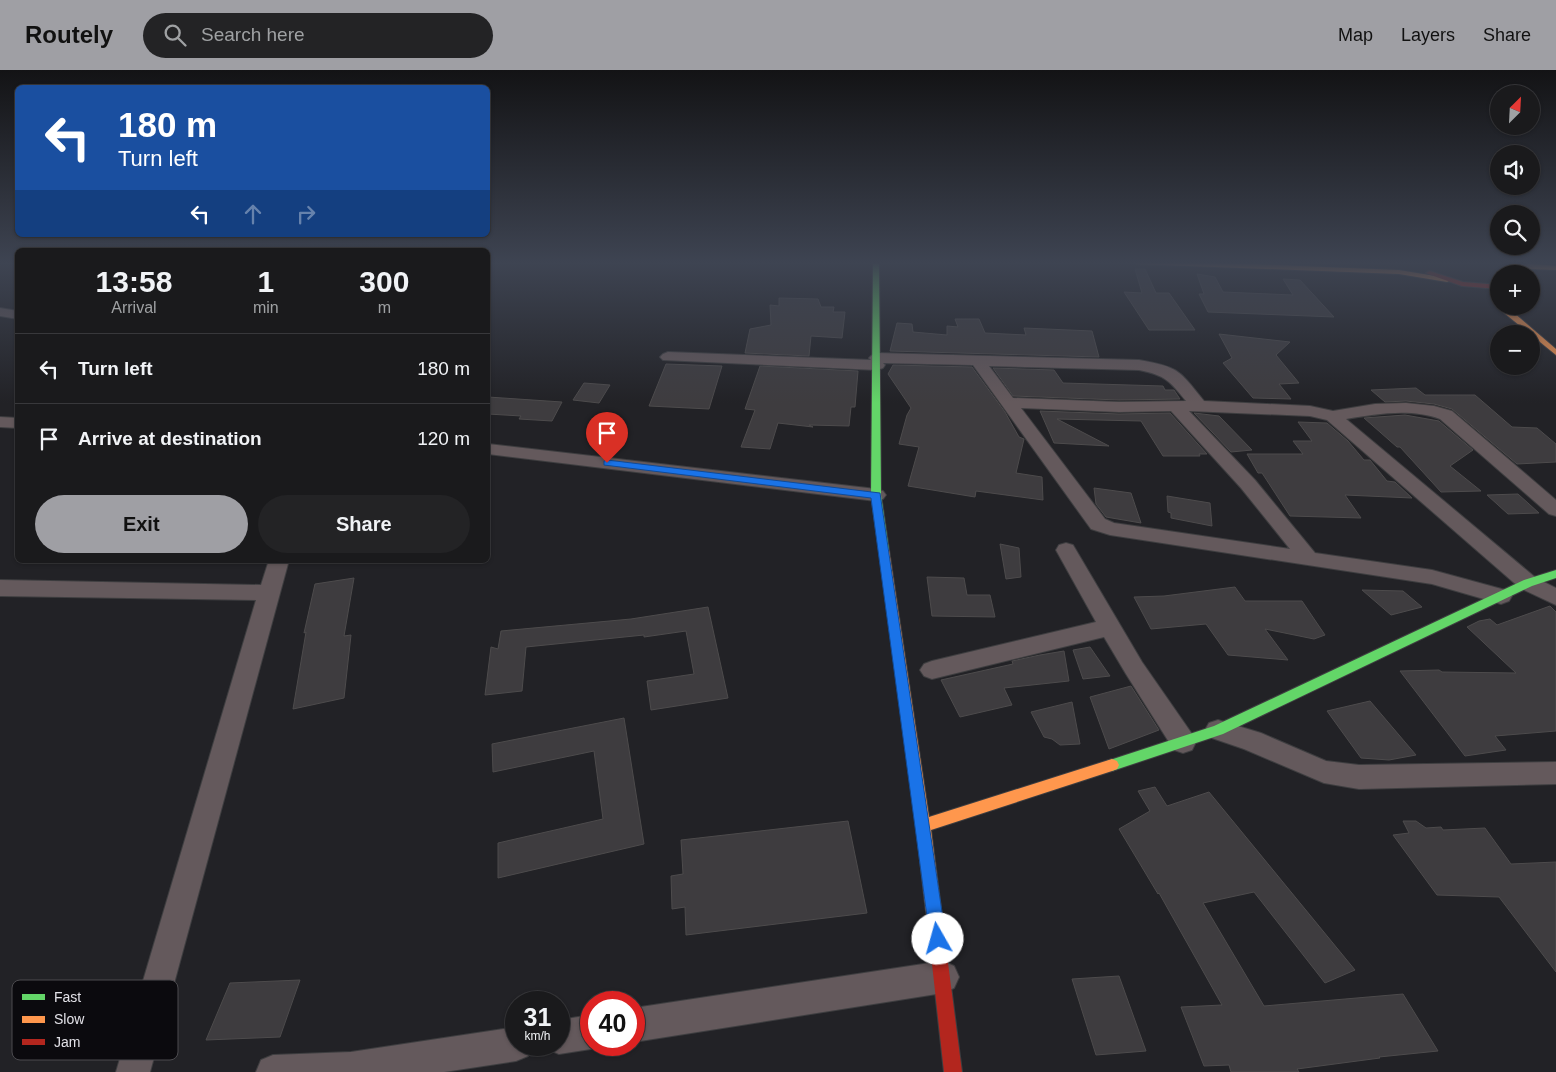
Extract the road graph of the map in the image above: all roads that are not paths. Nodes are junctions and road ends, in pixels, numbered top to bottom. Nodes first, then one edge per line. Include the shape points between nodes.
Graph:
1 (876, 309) edge
2 (0, 312) edge
3 (15, 314) edge
4 (1512, 315) edge
5 (1556, 353) edge
6 (668, 357) dead end
7 (977, 360) junction
8 (877, 362) junction
9 (1008, 403) junction
10 (1175, 406) junction
11 (1200, 406) junction
12 (1333, 416) junction
13 (0, 422) edge
14 (15, 423) edge
15 (490, 449) edge
16 (876, 495) junction
17 (1556, 510) edge
18 (1066, 550) dead end
19 (1310, 560) junction
20 (278, 563) edge
21 (1556, 574) edge
22 (1528, 583) junction
23 (0, 588) edge
24 (270, 593) junction
25 (1501, 596) junction
26 (1556, 597) edge
27 (1110, 626) junction
28 (932, 670) dead end
29 (1218, 730) junction
30 (1182, 742) junction
31 (1556, 773) edge
32 (923, 826) junction
33 (943, 977) junction
34 (159, 980) edge
35 (645, 1023) edge
36 (505, 1046) edge
37 (351, 1071) edge
38 (274, 1072) edge
39 (953, 1072) edge

1 - 8 street
2 - 3 street
4 - 5 street
6 - 8 street
7 - 8 street
7 - 9 street
7 - 11 street via 1152,367 1175,376
8 - 16 street
9 - 10 street
9 - 19 street via 1098,524 1110,529
10 - 11 street
10 - 19 street via 1248,484
11 - 12 street via 1310,411
12 - 17 street via 1418,408 1439,412
12 - 22 street
13 - 14 street
15 - 16 street
16 - 32 street
18 - 27 street
19 - 25 street via 1432,578
20 - 24 street
21 - 22 street
22 - 25 street
22 - 26 street
23 - 24 street
24 - 34 street
25 - 29 street
27 - 28 street
27 - 30 street
29 - 30 street
29 - 31 street via 1324,772 1359,777
30 - 32 street
32 - 33 street
33 - 35 street
33 - 39 street
36 - 37 street
37 - 38 street

